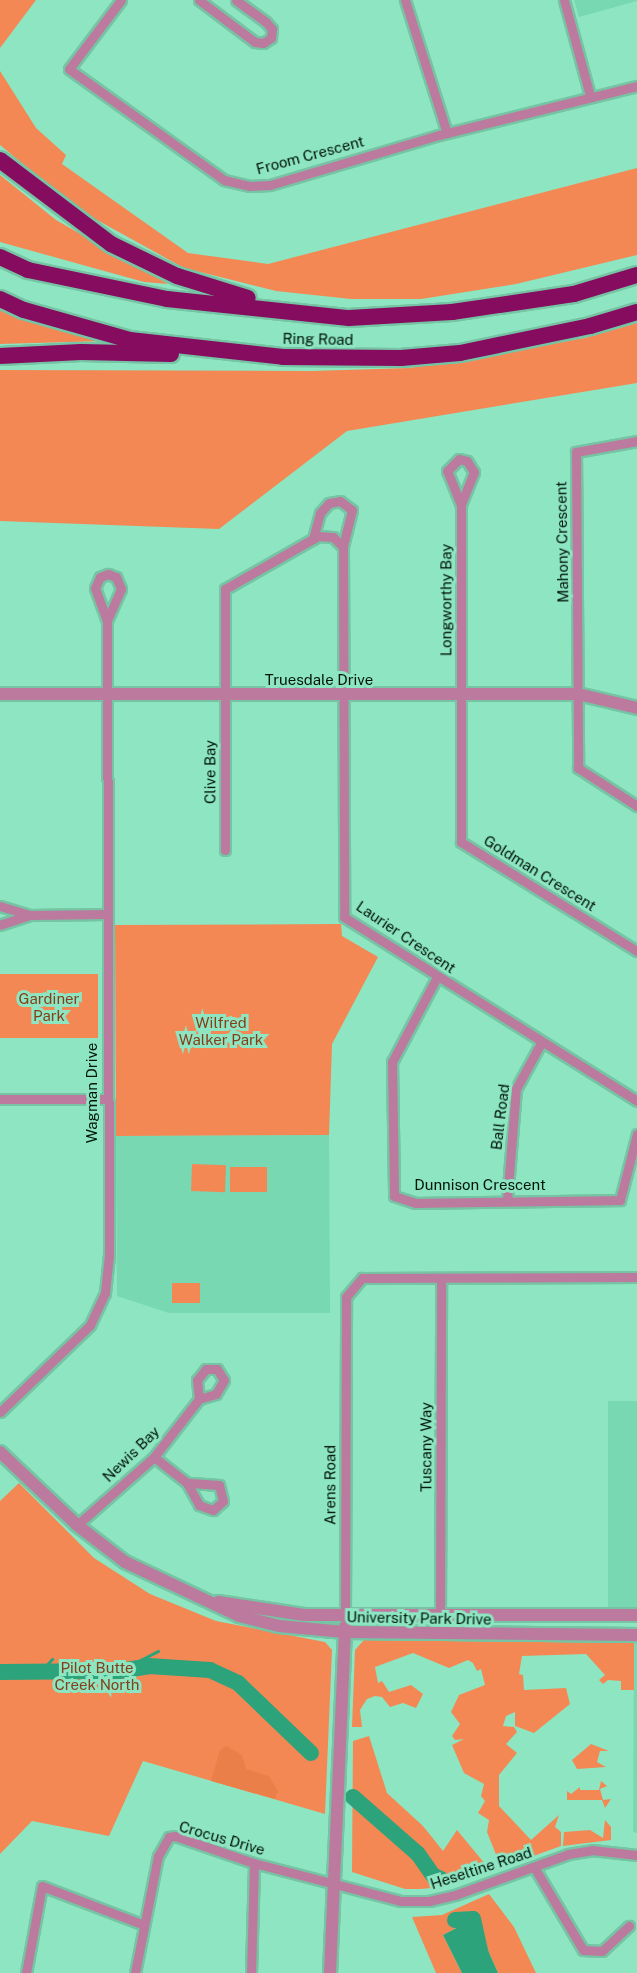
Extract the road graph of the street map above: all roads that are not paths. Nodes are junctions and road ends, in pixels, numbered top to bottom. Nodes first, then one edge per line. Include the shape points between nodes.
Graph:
1 (121, 0) edge
2 (199, 0) edge
3 (236, 0) edge
4 (405, 0) edge
5 (564, 0) edge
6 (637, 86) edge
7 (590, 96) junction
8 (447, 133) junction
9 (0, 153) edge
10 (0, 160) edge
11 (30, 185) junction
12 (0, 257) edge
13 (637, 275) edge
14 (0, 299) edge
15 (637, 312) edge
16 (349, 318) junction
17 (0, 356) edge
18 (283, 357) junction
19 (637, 441) edge
20 (461, 505) dead end
21 (314, 538) junction
22 (344, 547) junction
23 (107, 621) dead end
24 (0, 694) edge
25 (578, 694) junction
26 (107, 695) junction
27 (225, 695) junction
28 (343, 695) junction
29 (461, 695) junction
30 (637, 708) edge
31 (637, 806) edge
32 (225, 850) dead end
33 (0, 906) edge
34 (107, 914) junction
35 (30, 915) junction
36 (0, 925) edge
37 (637, 951) edge
38 (437, 977) junction
39 (541, 1043) junction
40 (0, 1099) edge
41 (106, 1099) junction
42 (637, 1101) edge
43 (637, 1134) edge
44 (507, 1200) junction
45 (637, 1277) edge
46 (441, 1278) junction
47 (199, 1399) dead end
48 (0, 1412) edge
49 (0, 1452) edge
50 (154, 1457) junction
51 (187, 1484) dead end
52 (77, 1525) junction
53 (205, 1600) junction
54 (637, 1614) edge
55 (440, 1615) junction
56 (345, 1616) junction
57 (345, 1632) junction
58 (637, 1635) edge
59 (637, 1855) edge
60 (254, 1863) junction
61 (534, 1867) junction
62 (334, 1884) junction
63 (144, 1925) junction
64 (629, 1926) dead end
65 (26, 1973) edge
66 (135, 1973) edge
67 (251, 1973) edge
68 (330, 1973) edge

1 - 8 street, Froom Crescent via 69,69 224,180 249,186 270,184
2 - 3 street via 255,42 271,38 272,29 266,22
4 - 8 street
5 - 7 street
6 - 7 street, Froom Crescent
7 - 8 street, Froom Crescent
9 - 11 highway
10 - 11 highway
11 - 16 highway via 111,244 177,276 235,296
12 - 16 highway, Ring Road via 28,270 167,299
13 - 16 highway, Ring Road via 574,294 452,312
14 - 18 highway, Ring Road via 24,310 130,340
15 - 18 highway, Ring Road via 590,326 460,353 401,358
17 - 18 highway via 81,352
19 - 25 street, Mahony Crescent via 576,452
20 - 29 street, Longworthy Bay
21 - 22 street via 333,537
21 - 22 street via 320,513 329,504 340,501 352,510
21 - 27 street, Clive Bay via 225,589
22 - 28 street
23 - 26 street, Wagman Drive
24 - 26 street, Truesdale Drive
25 - 29 street, Truesdale Drive
25 - 30 street, Truesdale Drive
25 - 31 street via 578,768
26 - 27 street, Truesdale Drive
26 - 34 street, Wagman Drive
27 - 28 street, Truesdale Drive
27 - 32 street, Clive Bay
28 - 29 street, Truesdale Drive
28 - 38 street, Laurier Crescent via 344,917
29 - 37 street, Goldman Crescent via 461,842
33 - 35 street
34 - 35 street
34 - 41 street, Wagman Drive
35 - 36 street
38 - 39 street, Laurier Crescent
38 - 44 street, Dunnison Crescent via 392,1062 394,1196 416,1203
39 - 42 street, Laurier Crescent
39 - 44 street, Ball Road via 516,1089
40 - 41 street
41 - 48 street, Wagman Drive via 109,1255 105,1293 90,1325
43 - 44 street, Dunnison Crescent via 620,1200
45 - 46 street, Arens Road
46 - 55 street, Tuscany Way
46 - 56 street, Arens Road via 362,1278 346,1297
47 - 50 street, Newis Bay
49 - 52 street, University Park Drive
50 - 51 street
50 - 52 street, Newis Bay
52 - 53 street, University Park Drive via 125,1562
53 - 56 street, University Park Drive via 294,1614
53 - 57 street, University Park Drive via 239,1616 279,1626
54 - 55 street, University Park Drive
55 - 56 street, University Park Drive
56 - 57 street, Arens Road
57 - 58 street, University Park Drive
57 - 62 street, Arens Road
59 - 61 street, Heseltine Road via 592,1850
60 - 62 street, Crocus Drive
60 - 63 street, Crocus Drive via 176,1836 168,1838 158,1856
60 - 67 street
61 - 62 street, Heseltine Road via 429,1902 401,1902
61 - 64 street via 583,1950 602,1951
62 - 68 street, Arens Road
63 - 65 street via 42,1886
63 - 66 street, Crocus Drive

